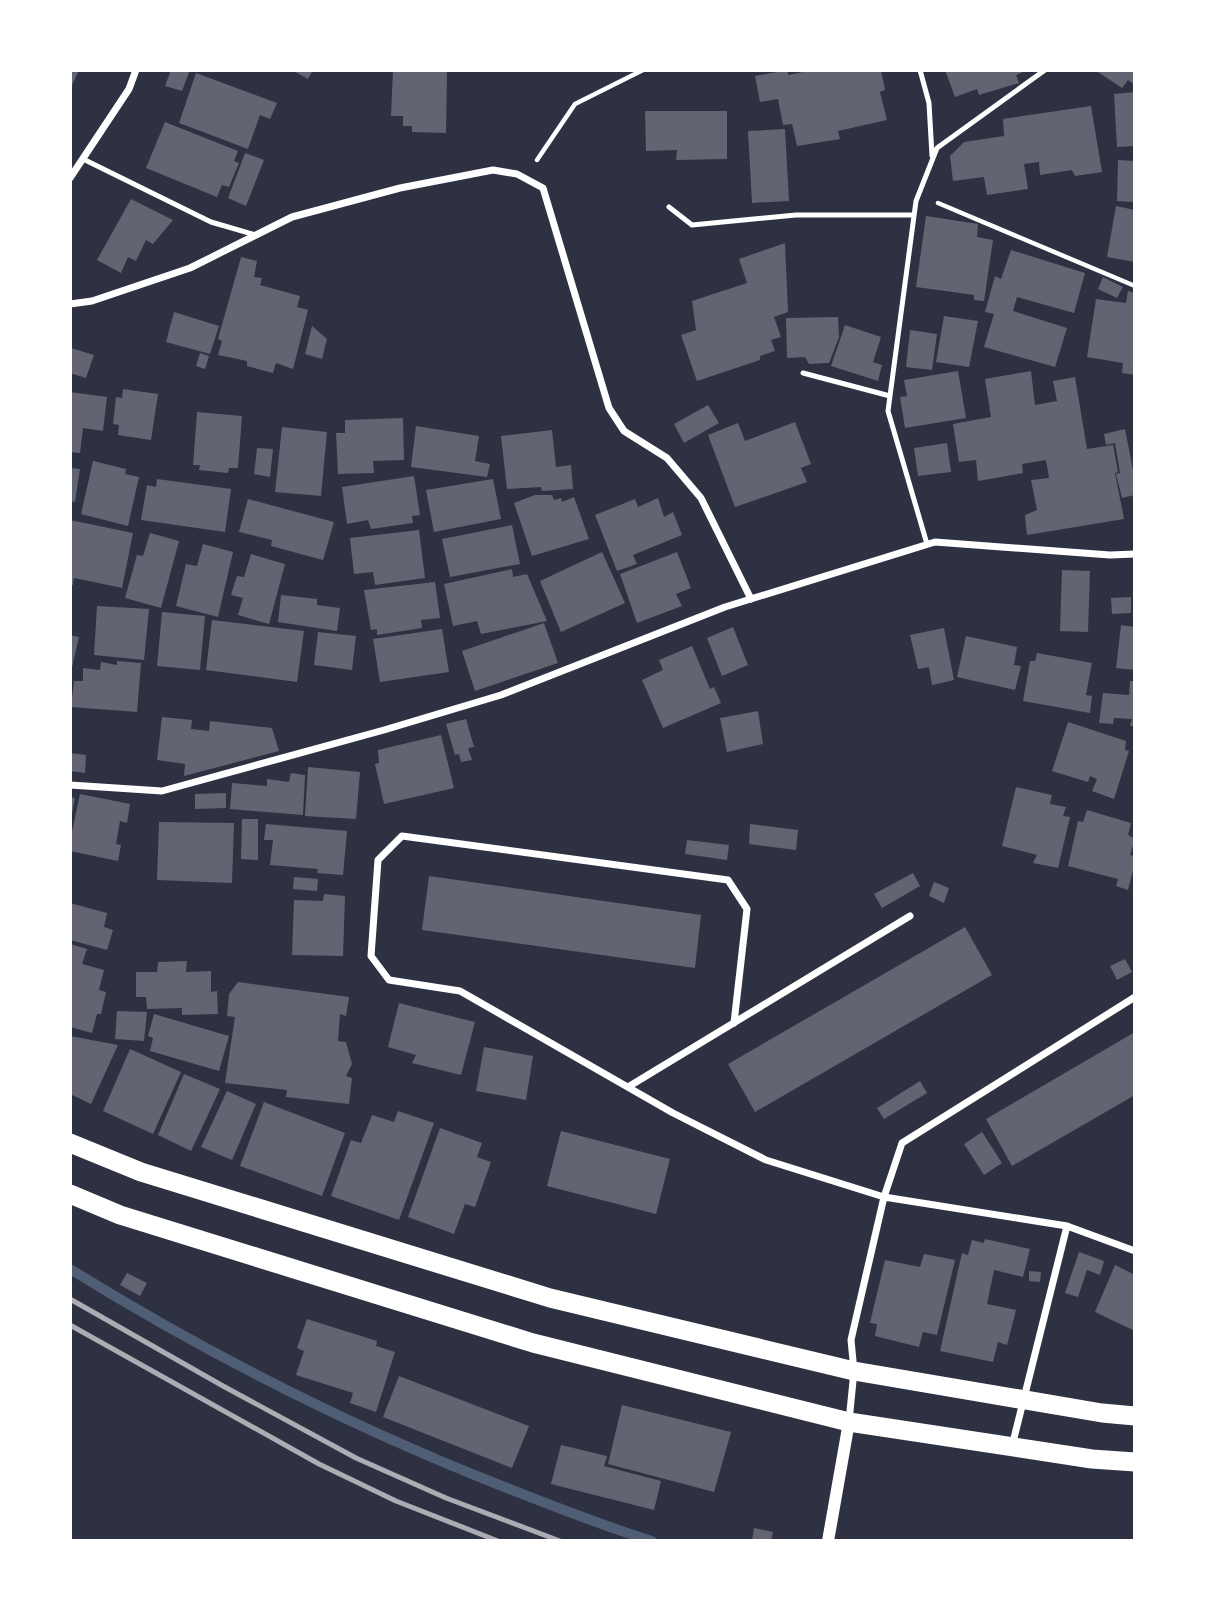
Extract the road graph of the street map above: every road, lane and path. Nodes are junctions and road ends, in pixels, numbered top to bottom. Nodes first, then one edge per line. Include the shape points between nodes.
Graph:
1 (136, 70) edge
2 (643, 70) edge
3 (920, 70) edge
4 (1045, 70) edge
5 (933, 157) junction
6 (83, 159) junction
7 (70, 178) edge
8 (525, 178) junction
9 (918, 195) junction
10 (669, 207) dead end
11 (914, 215) junction
12 (257, 235) junction
13 (1135, 286) edge
14 (70, 304) edge
15 (803, 373) dead end
16 (890, 396) junction
17 (927, 544) junction
18 (1135, 554) edge
19 (751, 599) junction
20 (70, 785) edge
21 (911, 916) dead end
22 (1135, 997) edge
23 (734, 1023) junction
24 (628, 1087) junction
25 (70, 1143) edge
26 (70, 1194) edge
27 (884, 1197) junction
28 (1067, 1226) junction
29 (1135, 1251) edge
30 (854, 1371) junction
31 (1025, 1400) junction
32 (1135, 1416) edge
33 (849, 1422) junction
34 (1012, 1447) junction
35 (1135, 1462) edge
36 (828, 1541) edge

1 - 6 street via 129,89
2 - 8 path via 575,104
3 - 5 lane via 929,103
4 - 5 lane via 959,130
5 - 9 lane
6 - 7 street
6 - 12 lane via 211,222
8 - 12 street via 493,170 400,188 292,216
8 - 19 street via 543,188 609,408 624,431 667,458 701,498
9 - 11 lane
9 - 13 path
10 - 11 lane via 691,225 796,215
11 - 16 lane
12 - 14 street via 190,268
15 - 16 lane
16 - 17 lane via 889,421
17 - 18 street
17 - 19 street
19 - 20 street via 501,695 162,791
21 - 23 street
22 - 27 street via 902,1143
23 - 24 street
23 - 24 street via 747,909 729,880 402,836 378,860 371,957 390,980 460,991
24 - 27 street via 766,1160
25 - 30 highway via 141,1172 550,1298
26 - 33 highway via 120,1215 533,1342
27 - 28 street
27 - 30 street via 851,1340
28 - 29 street
28 - 31 street
30 - 31 highway
30 - 33 street
31 - 32 highway
31 - 34 street
33 - 34 highway
33 - 36 street
34 - 35 highway

